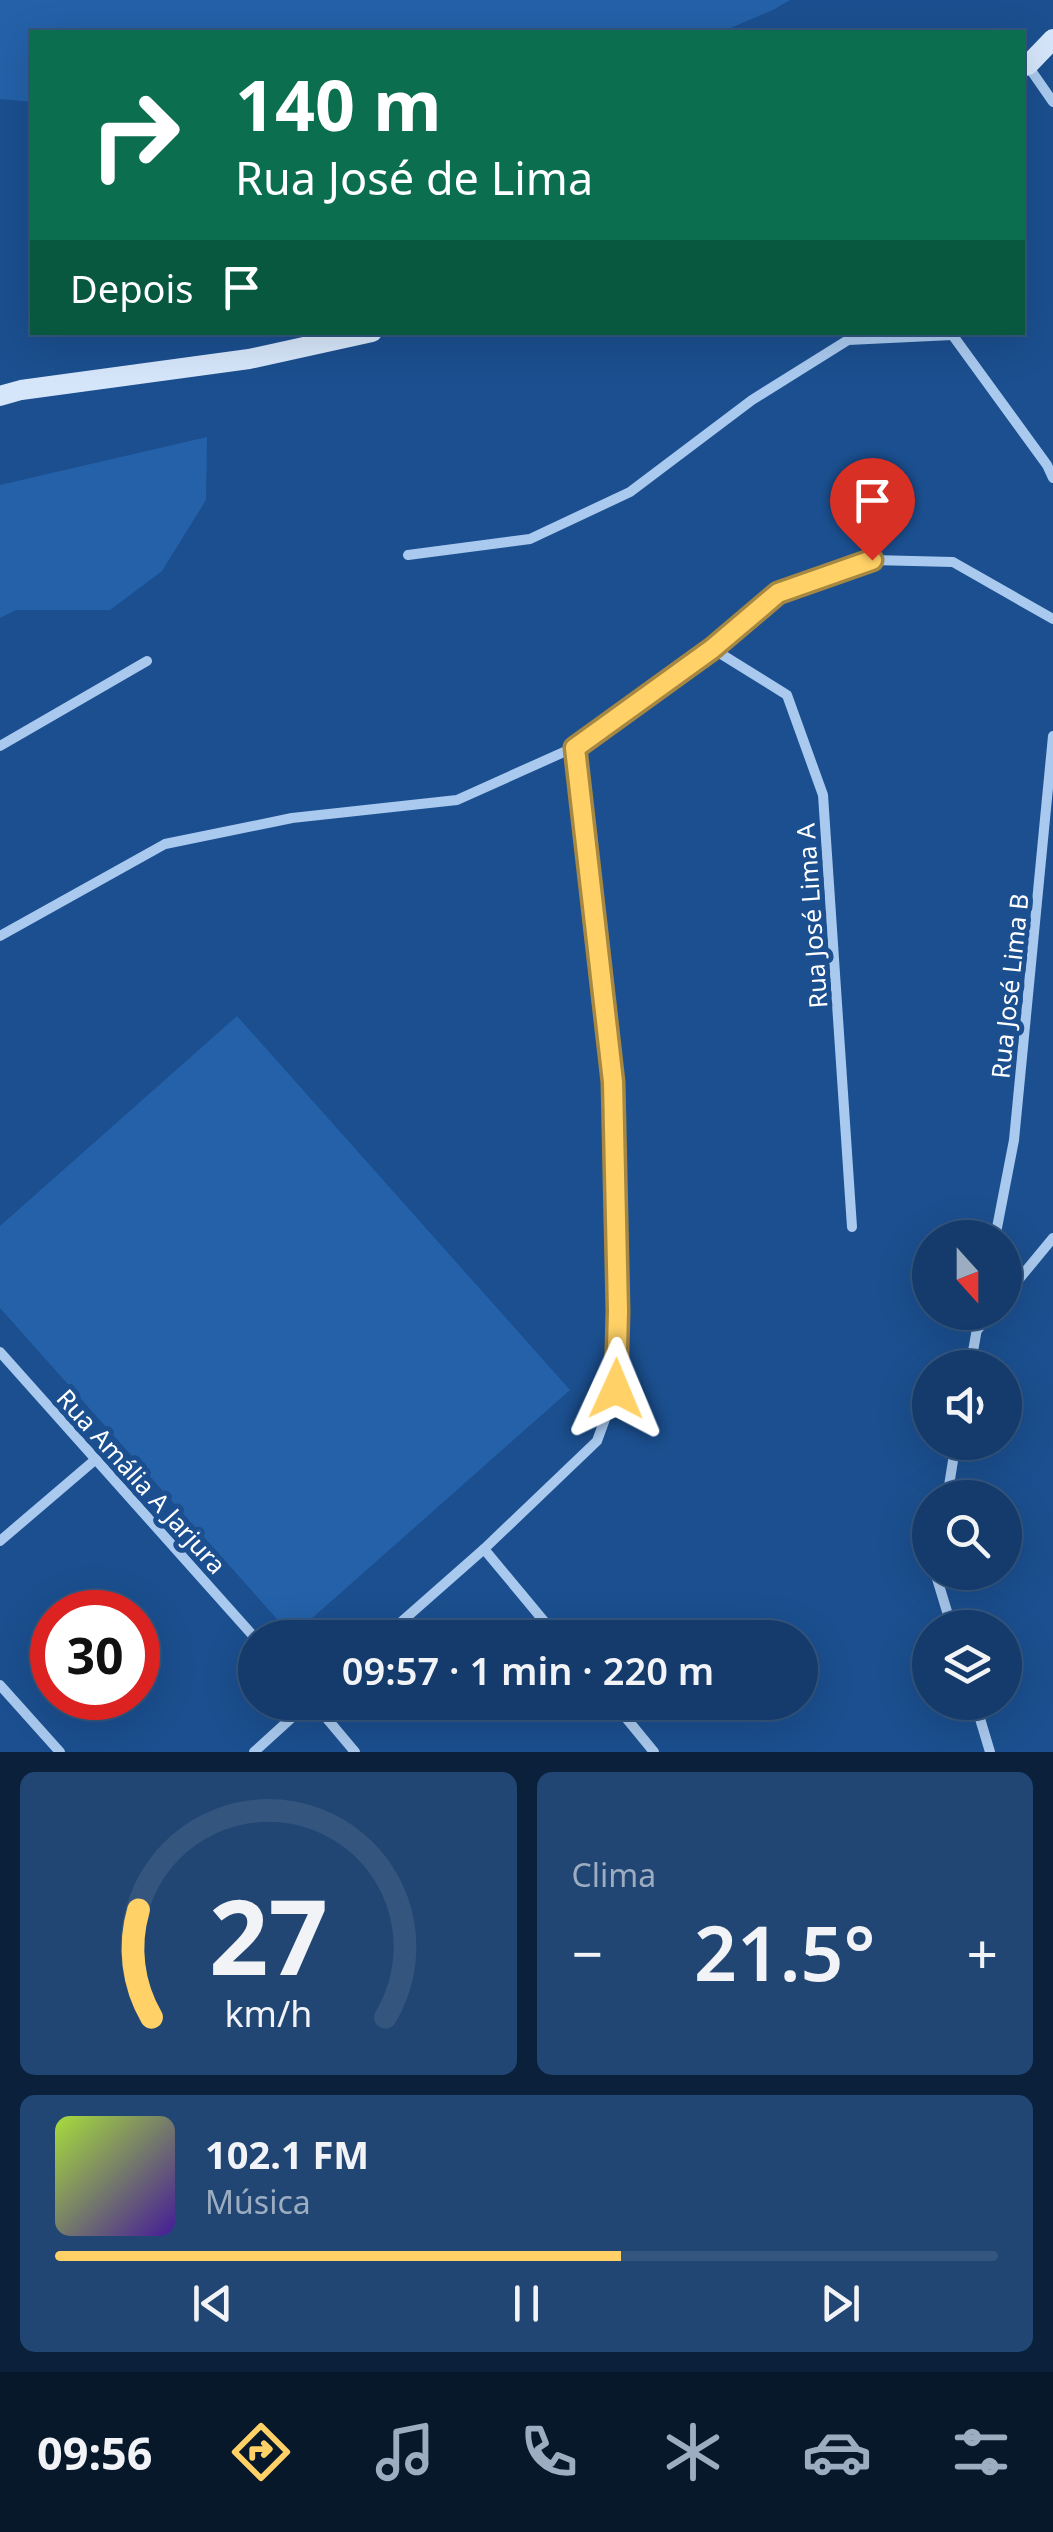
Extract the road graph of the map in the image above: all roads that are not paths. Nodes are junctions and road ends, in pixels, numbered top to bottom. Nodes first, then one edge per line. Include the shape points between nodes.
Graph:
1 (1053, 39) edge
2 (1025, 66) edge
3 (1053, 102) edge
4 (358, 335) edge
5 (934, 335) edge
6 (952, 335) edge
7 (0, 396) edge
8 (1053, 478) edge
9 (408, 554) dead end
10 (1053, 619) edge
11 (712, 649) junction
12 (147, 661) dead end
13 (1053, 736) edge
14 (0, 746) edge
15 (575, 748) junction
16 (0, 936) edge
17 (998, 1220) edge
18 (852, 1227) dead end
19 (1053, 1238) edge
20 (1022, 1275) edge
21 (977, 1330) edge
22 (973, 1350) edge
23 (0, 1352) edge
24 (96, 1459) junction
25 (0, 1540) edge
26 (484, 1548) junction
27 (239, 1620) edge
28 (402, 1620) edge
29 (543, 1620) edge
30 (0, 1684) edge
31 (290, 1720) edge
32 (327, 1720) edge
33 (628, 1720) edge
34 (980, 1720) edge
35 (60, 1752) edge
36 (254, 1752) edge
37 (355, 1752) edge
38 (654, 1752) edge
39 (990, 1752) edge

1 - 2 main road
2 - 3 street
4 - 7 main road via 250,359
5 - 9 street via 848,340 752,400 630,492 530,539
6 - 8 street
10 - 11 street via 954,562 872,560 778,593
11 - 15 street
11 - 18 street, Rua José Lima A via 787,695 823,795
12 - 14 street
13 - 17 street, Rua José Lima B via 1014,1140
15 - 16 street via 457,800 292,818 165,844
15 - 26 street via 613,1082 616,1389 597,1441
19 - 20 street
21 - 22 street
23 - 24 street, Rua Amália A Jarjura
24 - 25 street
24 - 27 street, Rua Amália A Jarjura
26 - 28 street
26 - 29 street
30 - 35 street
31 - 36 street
32 - 37 street
33 - 38 street
34 - 39 street

